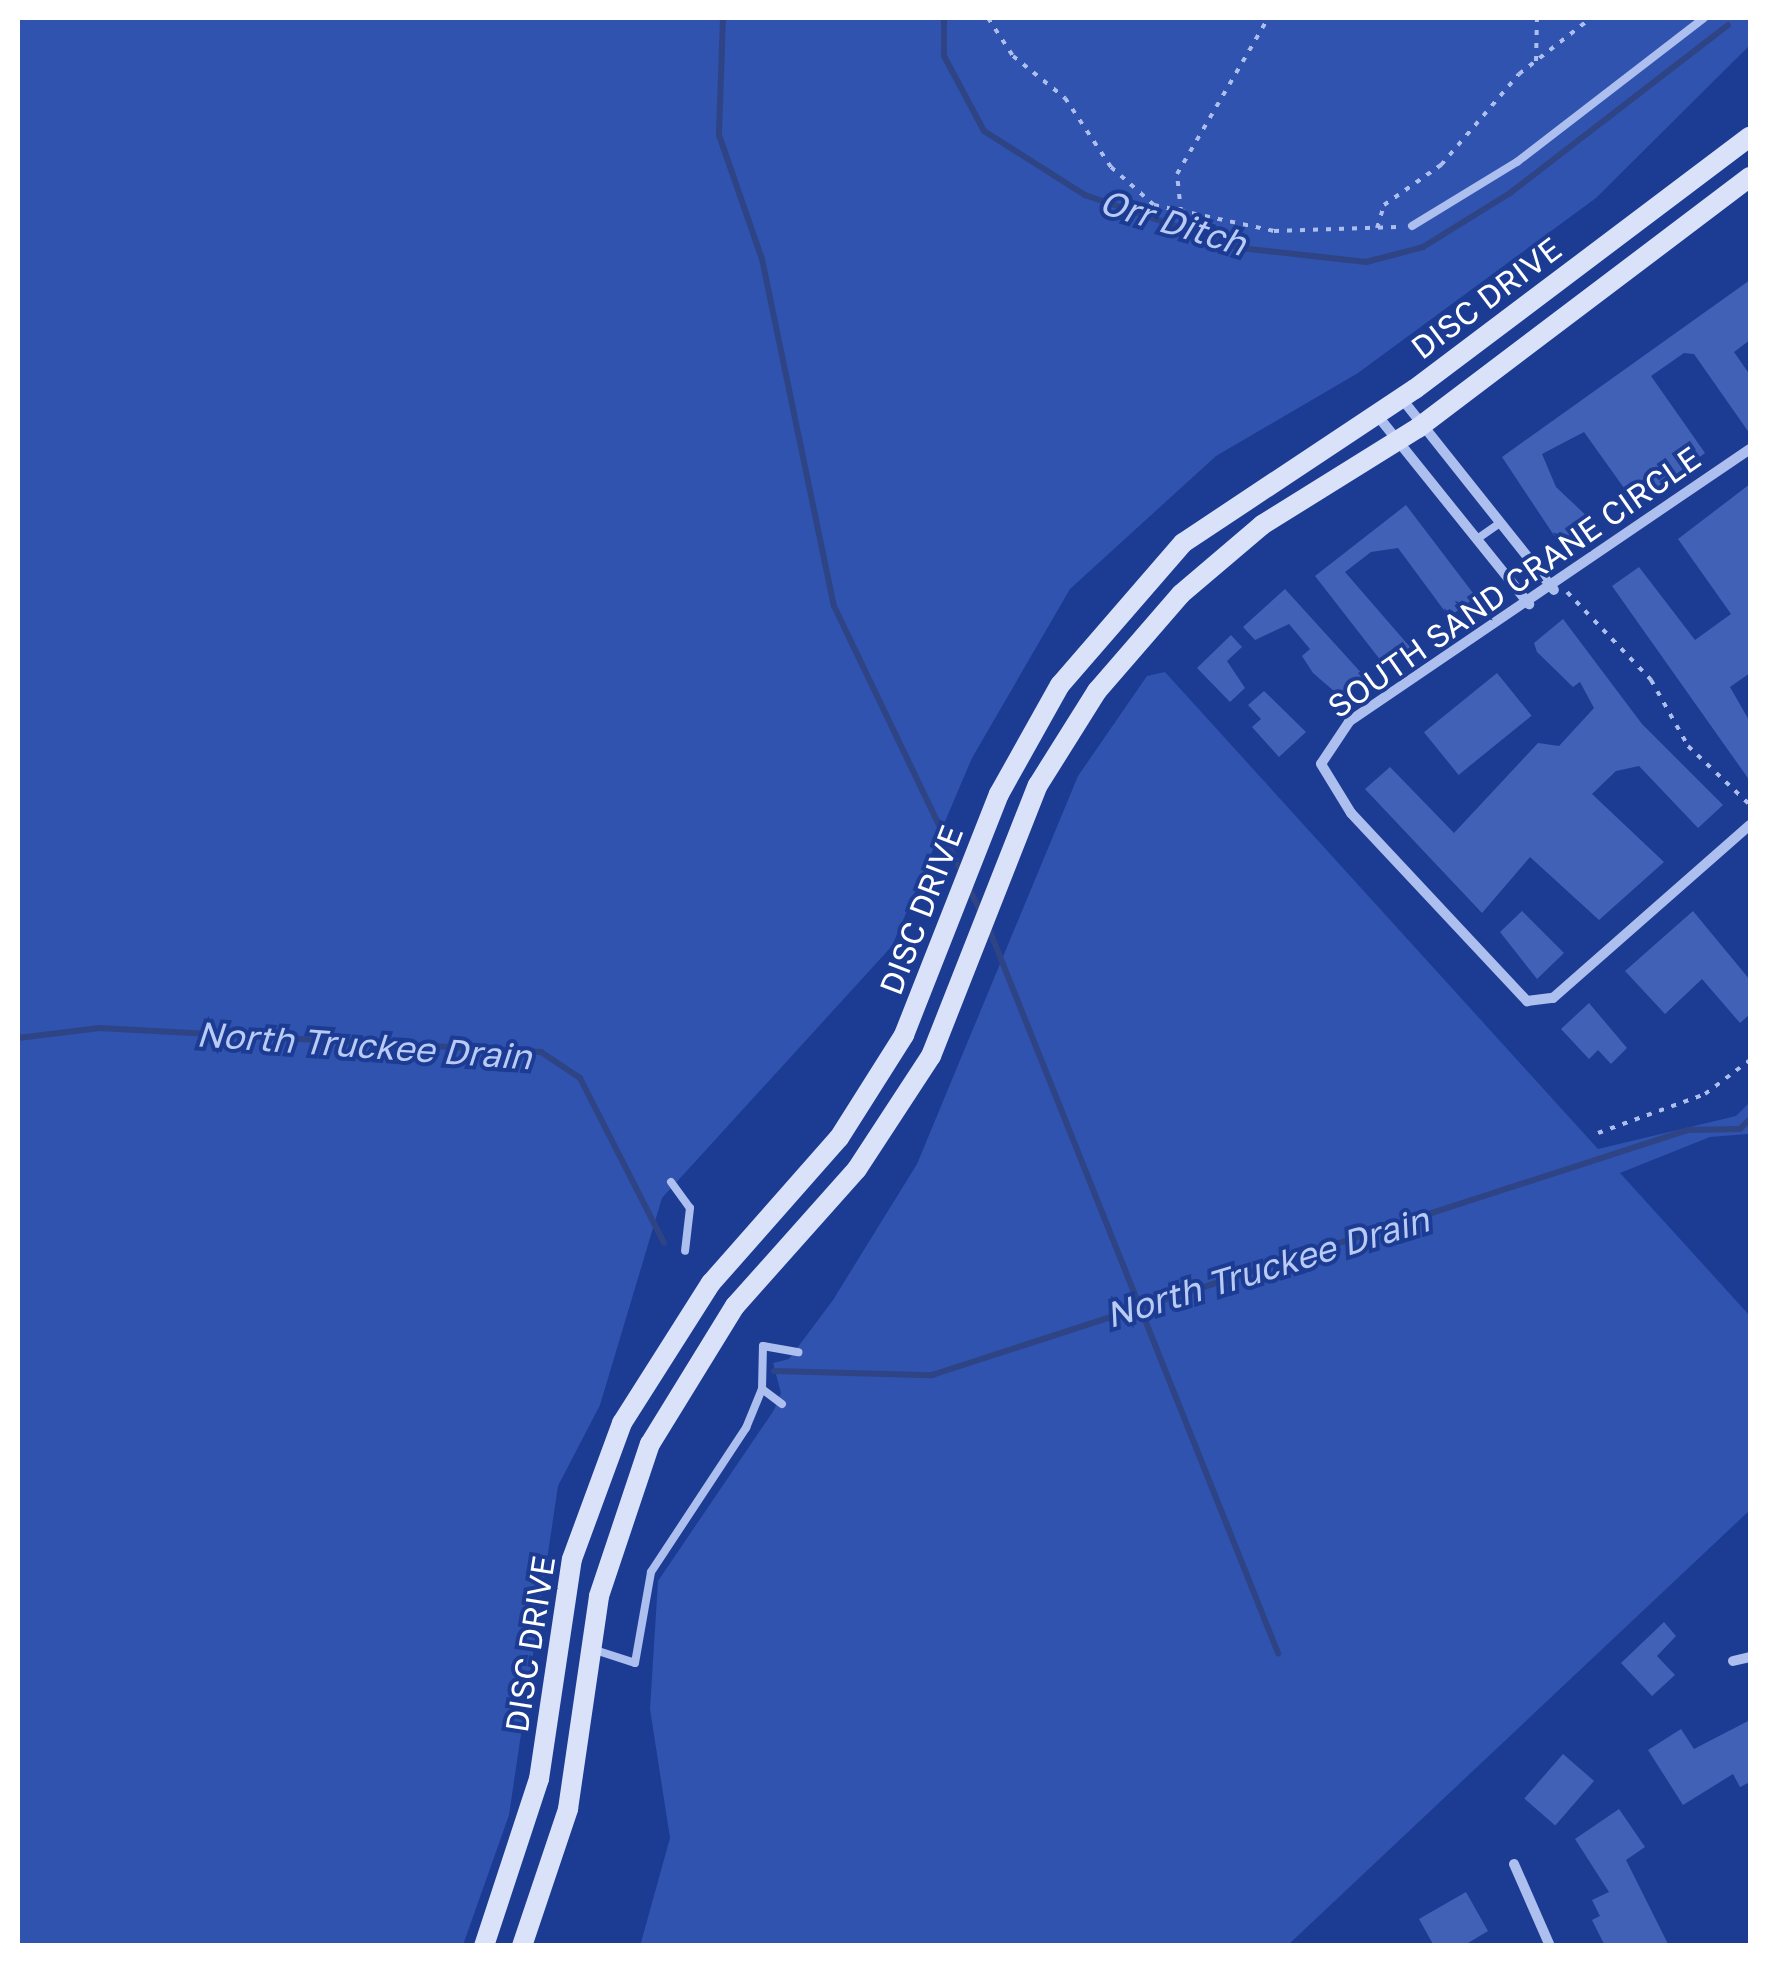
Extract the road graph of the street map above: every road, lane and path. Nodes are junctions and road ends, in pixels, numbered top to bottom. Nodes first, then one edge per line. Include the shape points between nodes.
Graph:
1 (988, 18) edge
2 (1268, 18) edge
3 (1537, 18) edge
4 (1591, 18) edge
5 (1704, 18) edge
6 (1536, 60) junction
7 (1750, 137) edge
8 (1750, 177) edge
9 (1181, 213) junction
10 (1412, 226) joint
11 (1376, 229) junction
12 (1401, 398) junction
13 (1376, 415) junction
14 (1423, 424) junction
15 (1398, 442) junction
16 (1750, 449) edge
17 (1500, 522) junction
18 (1477, 540) junction
19 (1557, 587) junction
20 (1530, 604) junction
21 (1750, 806) edge
22 (1750, 825) edge
23 (1750, 1060) edge
24 (1598, 1132) dead end
25 (671, 1182) dead end
26 (685, 1250) dead end
27 (798, 1352) dead end
28 (762, 1389) junction
29 (782, 1404) dead end
30 (588, 1647) junction
31 (1750, 1657) edge
32 (1733, 1661) dead end
33 (1514, 1864) dead end
34 (484, 1946) edge
35 (522, 1946) edge
36 (1550, 1946) edge

1 - 9 path via 993,35 1065,98 1131,189
2 - 9 path via 1177,174
3 - 6 path
4 - 6 path
5 - 10 lane via 1518,162
6 - 11 path via 1467,141 1384,205
7 - 12 main road, DISC DRIVE
8 - 14 main road, DISC DRIVE
9 - 11 path via 1274,231
10 - 11 path
12 - 13 main road, DISC DRIVE
12 - 14 street
13 - 15 street
13 - 34 main road, DISC DRIVE via 1224,510 1102,628 999,794 926,989 868,1095 711,1283 646,1378 572,1558 539,1778
14 - 15 main road, DISC DRIVE
14 - 17 street
15 - 18 street
15 - 30 main road, DISC DRIVE via 1219,560 1097,692 1038,785 964,986 915,1082 672,1400 622,1517
16 - 19 street, SOUTH SAND CRANE CIRCLE
17 - 18 lane
17 - 19 street
18 - 20 street
19 - 20 street, SOUTH SAND CRANE CIRCLE
19 - 21 path via 1651,680 1688,746
20 - 22 street, SOUTH SAND CRANE CIRCLE via 1349,722 1320,764 1328,785 1514,990 1541,1002
23 - 24 path via 1705,1094
25 - 26 lane via 690,1208
27 - 28 lane via 763,1346
28 - 29 lane
28 - 30 lane via 651,1572 634,1662
30 - 35 main road, DISC DRIVE via 568,1809
31 - 32 street
33 - 36 street

